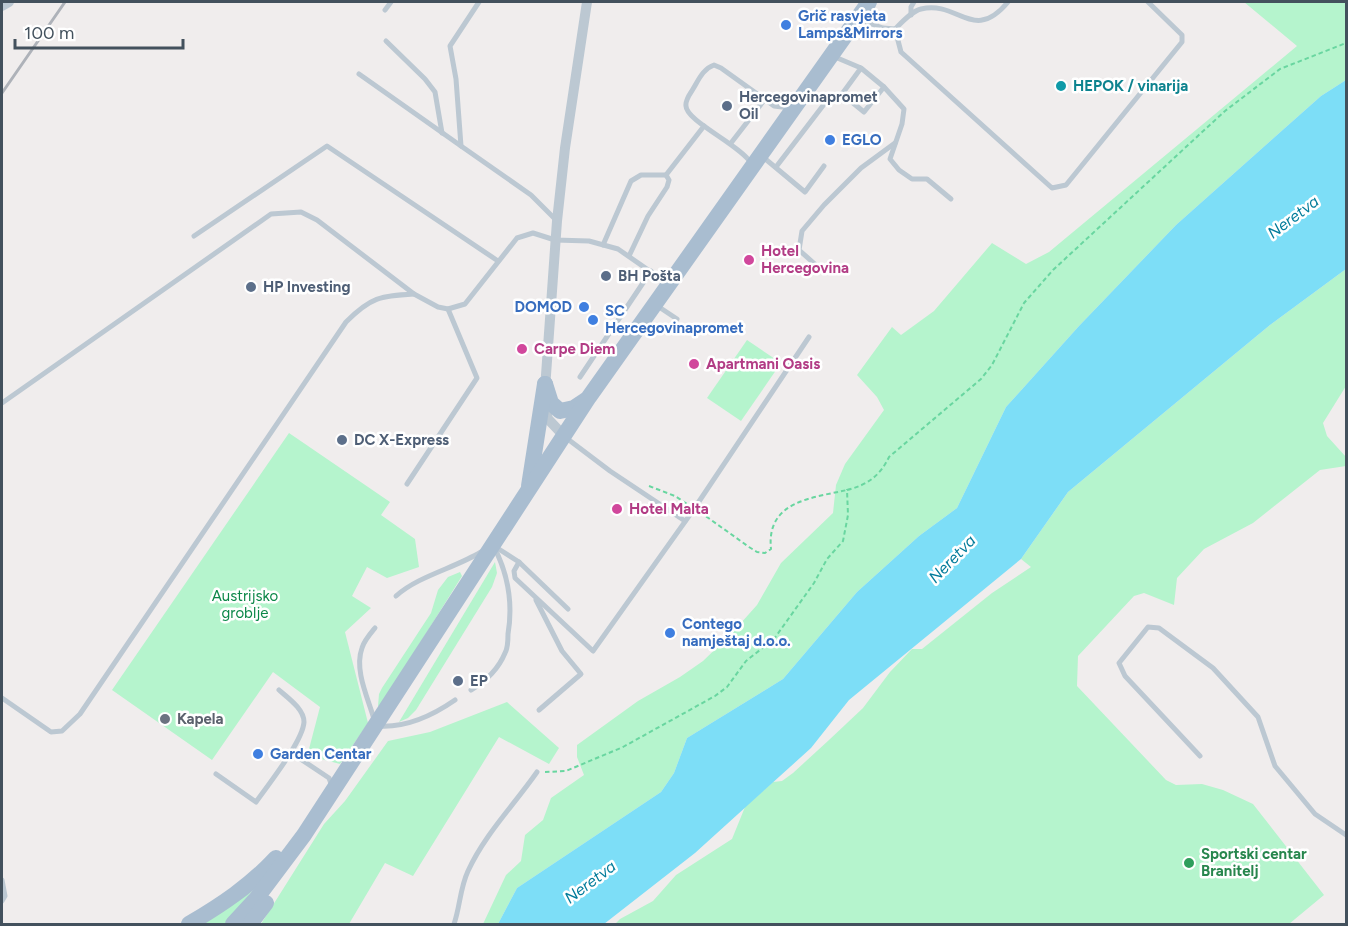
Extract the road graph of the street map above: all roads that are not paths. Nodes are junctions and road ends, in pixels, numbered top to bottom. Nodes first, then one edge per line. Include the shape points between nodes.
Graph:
1 (9, 2) edge
2 (391, 2) edge
3 (479, 2) edge
4 (587, 2) edge
5 (869, 2) edge
6 (914, 2) edge
7 (1008, 2) edge
8 (1148, 2) edge
9 (2, 6) edge
10 (385, 10) dead end
11 (911, 15) junction
12 (857, 18) junction
13 (895, 29) junction
14 (386, 40) dead end
15 (831, 55) junction
16 (861, 68) junction
17 (359, 74) dead end
18 (884, 87) junction
19 (765, 99) junction
20 (825, 103) dead end
21 (793, 108) junction
22 (704, 126) junction
23 (442, 133) junction
24 (731, 143) junction
25 (895, 143) junction
26 (461, 146) junction
27 (756, 159) junction
28 (824, 166) dead end
29 (776, 167) junction
30 (666, 175) junction
31 (951, 199) dead end
32 (557, 221) junction
33 (194, 236) dead end
34 (555, 240) junction
35 (603, 245) junction
36 (629, 256) junction
37 (498, 261) junction
38 (818, 266) dead end
39 (651, 271) junction
40 (669, 284) junction
41 (414, 294) junction
42 (654, 304) junction
43 (448, 309) junction
44 (677, 319) dead end
45 (809, 337) dead end
46 (580, 377) dead end
47 (545, 384) junction
48 (589, 397) junction
49 (2, 403) edge
50 (564, 436) junction
51 (407, 484) dead end
52 (528, 492) junction
53 (685, 521) junction
54 (493, 546) junction
55 (519, 562) junction
56 (396, 596) dead end
57 (533, 596) junction
58 (568, 609) dead end
59 (375, 628) dead end
60 (279, 690) dead end
61 (471, 690) dead end
62 (2, 698) edge
63 (456, 700) dead end
64 (539, 710) dead end
65 (376, 726) junction
66 (290, 752) junction
67 (1200, 756) dead end
68 (537, 772) road end
69 (216, 774) dead end
70 (331, 786) junction
71 (315, 819) junction
72 (304, 835) junction
73 (1347, 835) edge
74 (2, 879) edge
75 (2, 902) edge
76 (189, 924) edge
77 (233, 924) edge
78 (250, 924) edge
79 (454, 924) edge

1 - 9 street
2 - 10 lane
3 - 26 lane via 450,45
4 - 32 street
5 - 12 main road
6 - 11 lane
7 - 11 lane via 986,20 930,8
8 - 13 lane via 1182,35 1182,42 1066,185 1052,188 901,52
11 - 13 lane
12 - 13 lane
12 - 15 main road
14 - 23 lane via 435,92
15 - 16 lane
15 - 21 main road
16 - 18 lane
16 - 18 lane via 842,94 864,112
17 - 23 lane
18 - 25 lane via 904,109
19 - 21 lane via 774,106
19 - 22 lane via 721,68 708,67 686,102 692,118
19 - 24 lane
20 - 29 lane
21 - 27 main road
22 - 24 lane
22 - 30 lane
23 - 26 lane
24 - 27 lane
25 - 31 lane via 890,159 899,170 912,179 927,179
25 - 38 lane via 861,168 802,231 799,250
26 - 32 lane via 531,195
27 - 29 lane
27 - 40 main road
28 - 29 lane via 806,192
30 - 35 lane via 641,175 631,181
30 - 36 lane via 667,187
32 - 34 street
33 - 37 lane via 327,146
34 - 35 lane
34 - 37 lane via 533,232 517,238
34 - 47 street
35 - 36 lane
36 - 39 lane
37 - 43 lane via 470,299
39 - 40 lane
39 - 46 lane
40 - 42 main road
41 - 43 lane
41 - 49 lane via 317,220 301,212 271,214
41 - 62 lane via 377,298 346,321 80,714 62,730 51,732
42 - 44 lane
42 - 48 main road
43 - 51 lane via 477,378
45 - 53 lane
47 - 48 main road via 551,403 560,411 574,408
47 - 50 street via 545,411
47 - 52 main road
48 - 50 main road
50 - 52 main road
50 - 53 lane
52 - 54 main road
53 - 57 lane via 593,651
54 - 55 lane
54 - 56 lane
54 - 61 lane via 503,565 508,588 506,652 489,679
54 - 65 main road
55 - 57 lane via 515,578
55 - 58 lane
57 - 64 lane via 562,651 581,674
59 - 65 lane via 362,648 360,660
60 - 66 lane via 296,705 304,721
63 - 65 lane via 411,723
65 - 70 main road via 346,773
66 - 69 lane via 256,802
66 - 70 lane
67 - 73 lane via 1125,676 1119,663 1148,627 1159,628 1213,668 1258,717 1275,766 1315,814
68 - 79 lane via 500,818 468,869
70 - 71 main road
71 - 72 main road
71 - 76 main road via 248,885
72 - 77 main road via 256,900
72 - 78 main road via 281,883
74 - 75 lane

